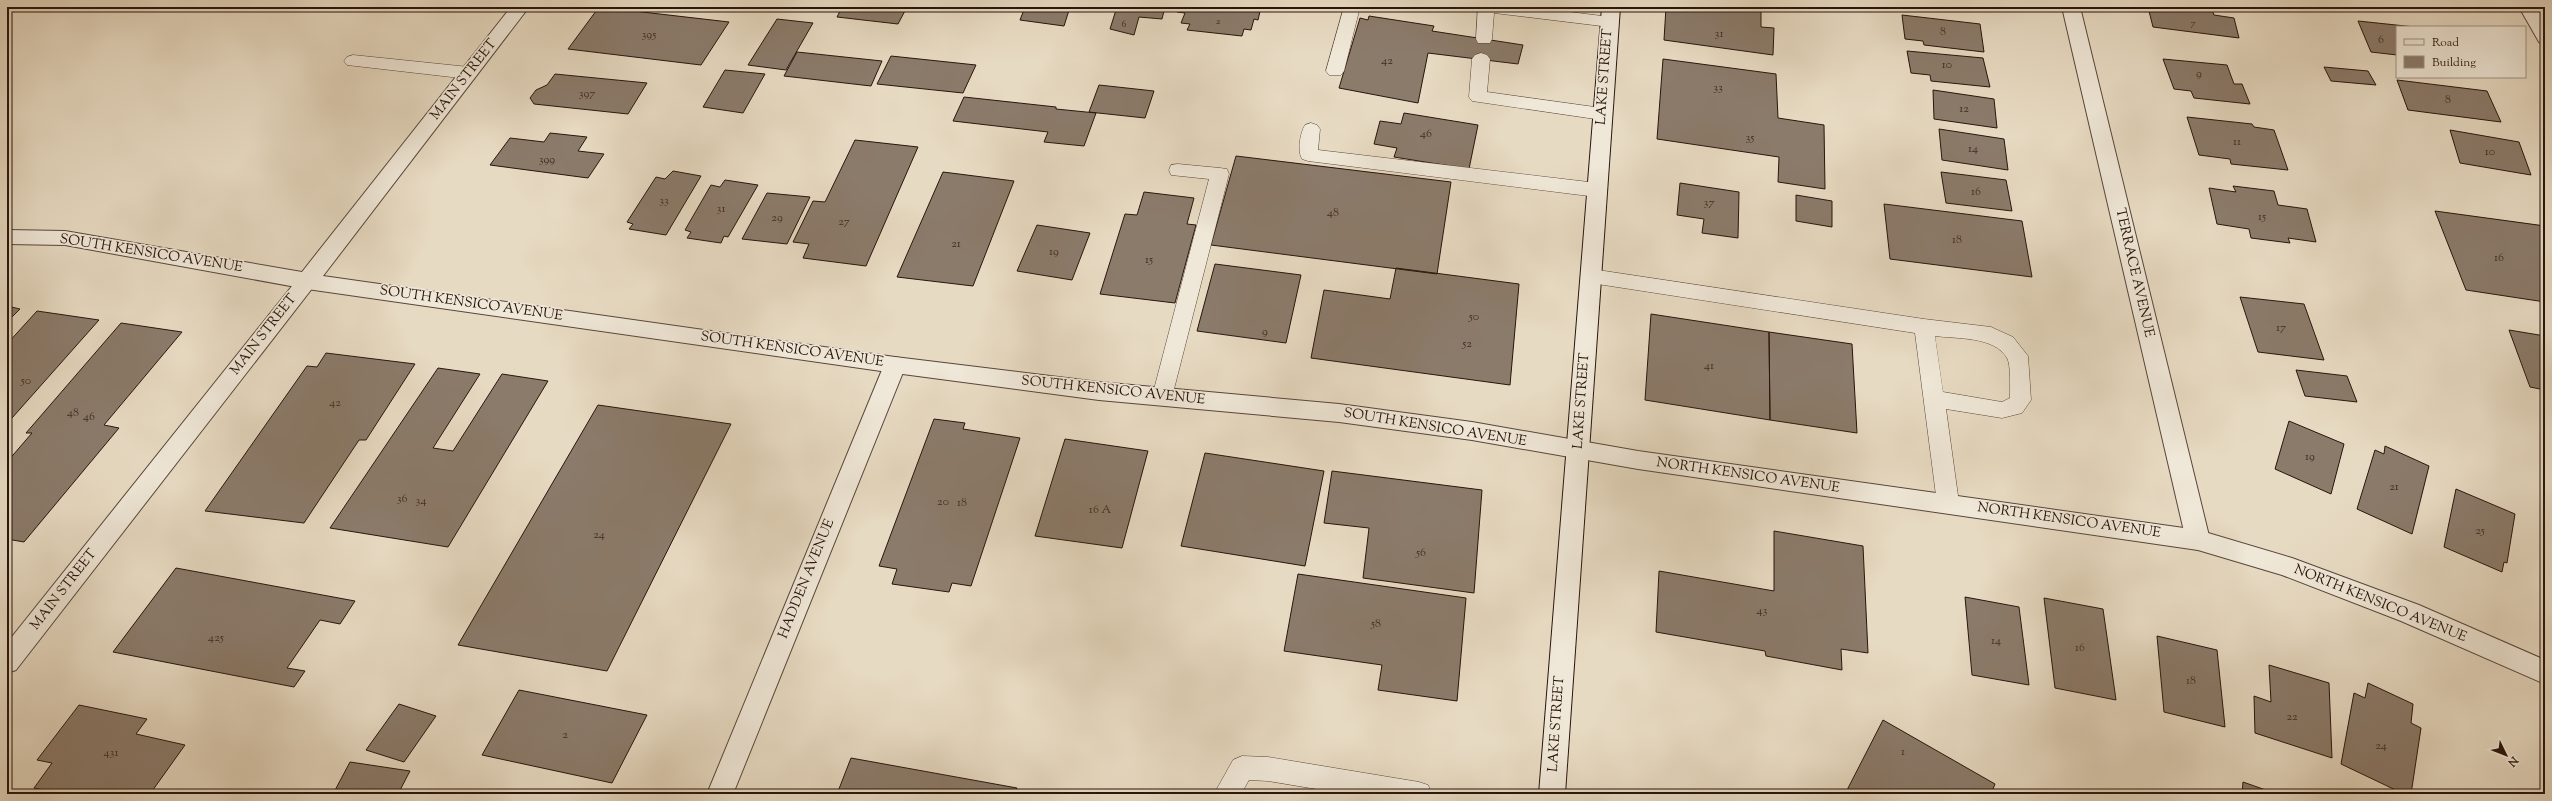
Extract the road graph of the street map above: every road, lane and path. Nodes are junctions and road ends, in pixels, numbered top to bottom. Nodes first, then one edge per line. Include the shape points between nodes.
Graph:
1 (520, 7) edge
2 (1352, 7) edge
3 (1487, 7) edge
4 (2071, 7) edge
5 (2528, 7) edge
6 (1610, 15) edge
7 (2545, 38) edge
8 (1484, 39) dead end
9 (1480, 59) dead end
10 (352, 61) dead end
11 (1335, 71) dead end
12 (469, 73) junction
13 (1602, 114) junction
14 (1311, 129) dead end
15 (1178, 170) dead end
16 (1597, 190) junction
17 (7, 237) edge
18 (1591, 276) junction
19 (308, 280) junction
20 (1924, 328) junction
21 (895, 365) junction
22 (1162, 396) junction
23 (1932, 398) junction
24 (1578, 451) junction
25 (1948, 503) junction
26 (2198, 540) junction
27 (7, 662) edge
28 (2542, 671) edge
29 (720, 794) edge
30 (1227, 794) edge
31 (1419, 794) edge
32 (1552, 794) edge

1 - 12 street, MAIN STREET
2 - 11 lane
3 - 6 lane
3 - 8 lane
4 - 26 street, TERRACE AVENUE
5 - 7 street
6 - 13 street, LAKE STREET
9 - 13 lane via 1478,97
10 - 12 lane
12 - 19 street, MAIN STREET
13 - 16 street, LAKE STREET
14 - 16 lane via 1308,155
15 - 22 lane via 1220,174
16 - 18 street, LAKE STREET
17 - 19 street, SOUTH KENSICO AVENUE via 65,238
18 - 20 lane
18 - 24 street, LAKE STREET
19 - 21 street, SOUTH KENSICO AVENUE
19 - 27 street, MAIN STREET
20 - 23 lane
20 - 23 lane via 1991,336 2006,343 2018,356 2021,400 2015,407 2002,410
21 - 22 street, SOUTH KENSICO AVENUE via 1099,391
21 - 29 street, HADDEN AVENUE
22 - 24 street, SOUTH KENSICO AVENUE via 1339,413 1465,430
23 - 25 lane
24 - 25 street, NORTH KENSICO AVENUE
24 - 32 street, LAKE STREET
25 - 26 street, NORTH KENSICO AVENUE
26 - 28 street, NORTH KENSICO AVENUE via 2284,565 2410,613
30 - 31 lane via 1242,768 1268,769

